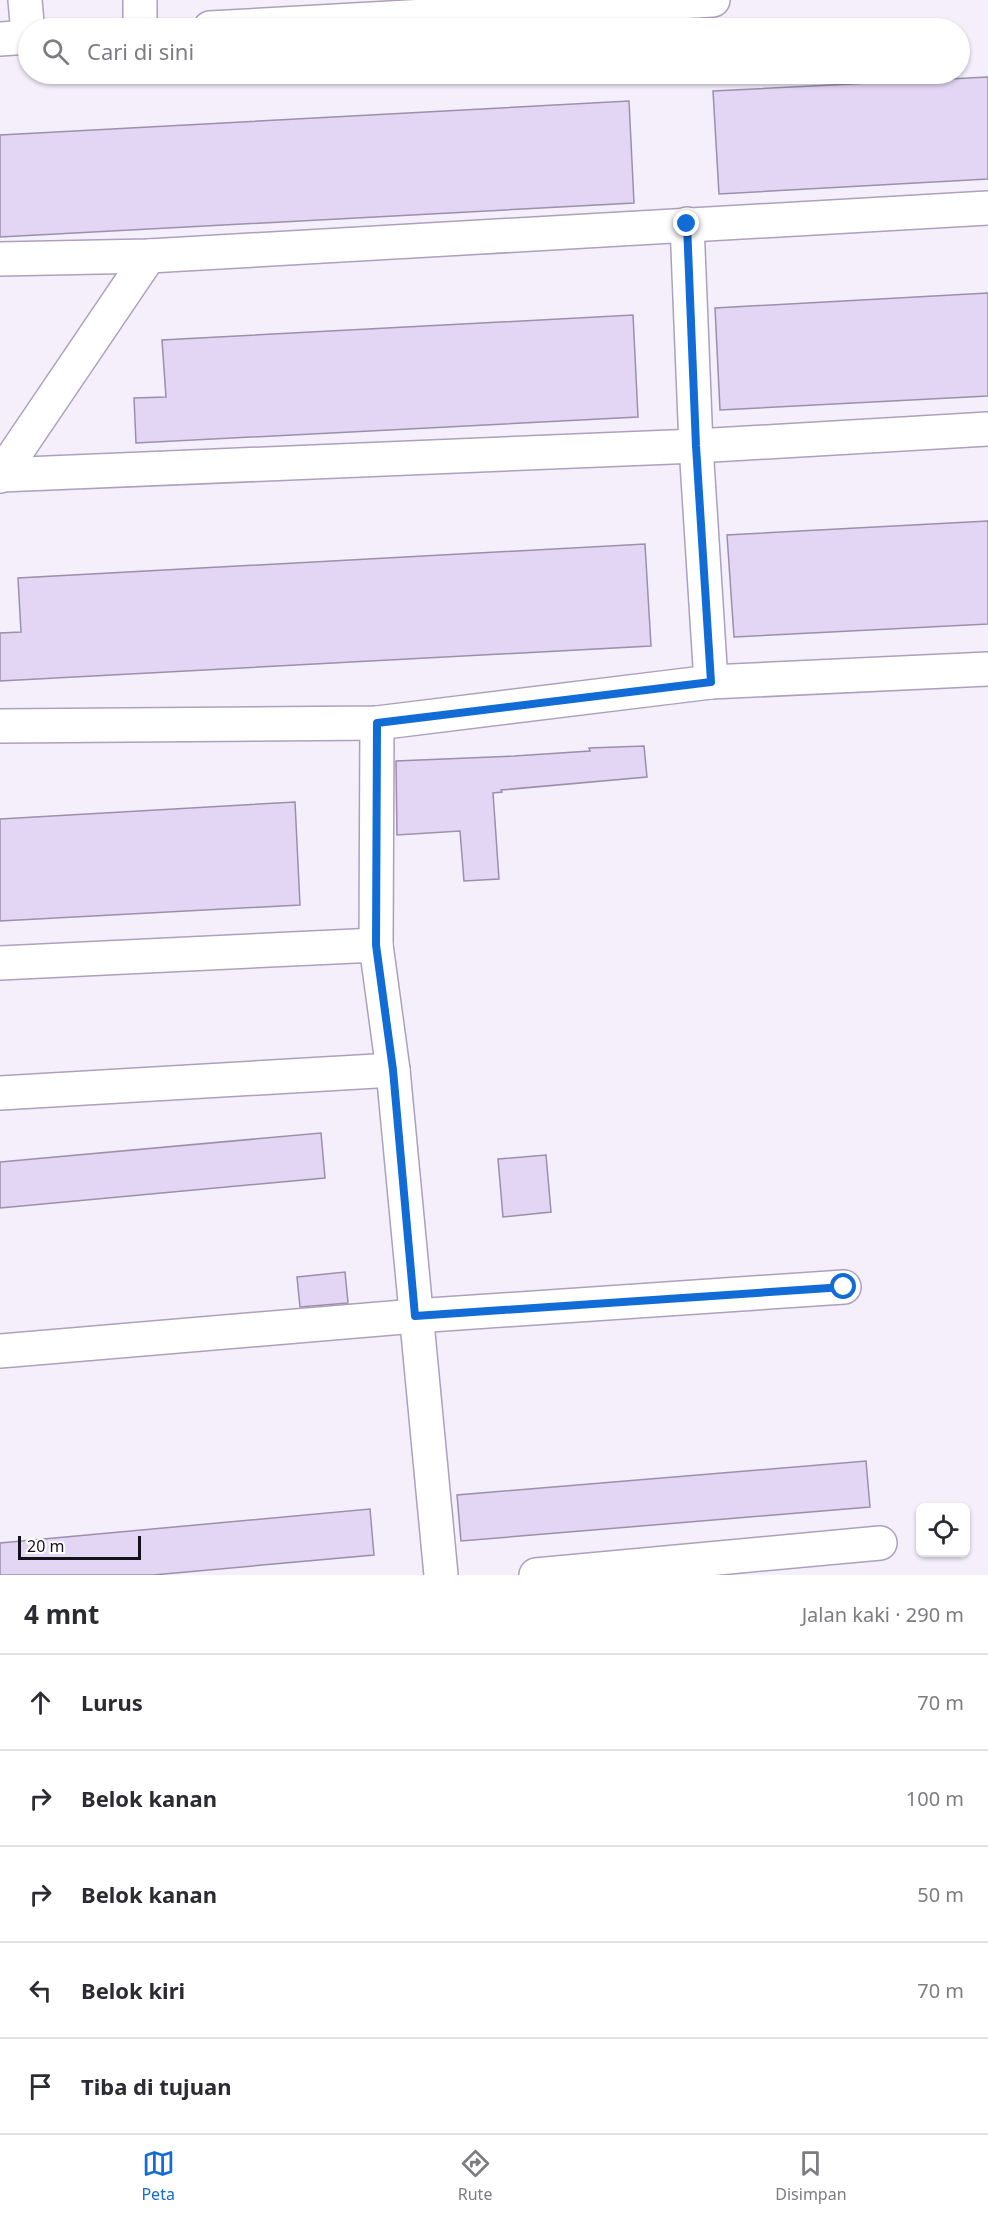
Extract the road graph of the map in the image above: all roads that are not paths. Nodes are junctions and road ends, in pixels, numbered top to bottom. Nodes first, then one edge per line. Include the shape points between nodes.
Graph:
1 (25, 0) edge
2 (140, 0) edge
3 (713, 0) edge
4 (678, 1) edge
5 (27, 18) edge
6 (140, 18) edge
7 (383, 18) edge
8 (18, 36) edge
9 (0, 39) edge
10 (988, 208) edge
11 (687, 224) junction
12 (149, 256) junction
13 (0, 260) edge
14 (988, 429) edge
15 (696, 446) junction
16 (0, 476) edge
17 (988, 669) edge
18 (711, 682) junction
19 (377, 723) junction
20 (0, 726) edge
21 (376, 945) junction
22 (0, 963) edge
23 (393, 1070) junction
24 (0, 1093) edge
25 (844, 1287) dead end
26 (415, 1316) junction
27 (0, 1351) edge
28 (880, 1543) dead end
29 (441, 1575) edge
30 (536, 1575) edge

1 - 5 street
2 - 6 street
3 - 4 street
4 - 7 street
8 - 9 street
10 - 11 street
11 - 12 street
11 - 15 street
12 - 13 street
12 - 16 street
14 - 15 street
15 - 16 street
15 - 18 street
17 - 18 street
18 - 19 street
19 - 20 street
19 - 21 street
21 - 22 street
21 - 23 street
23 - 24 street
23 - 26 street
25 - 26 street
26 - 27 street
26 - 29 street
28 - 30 street

